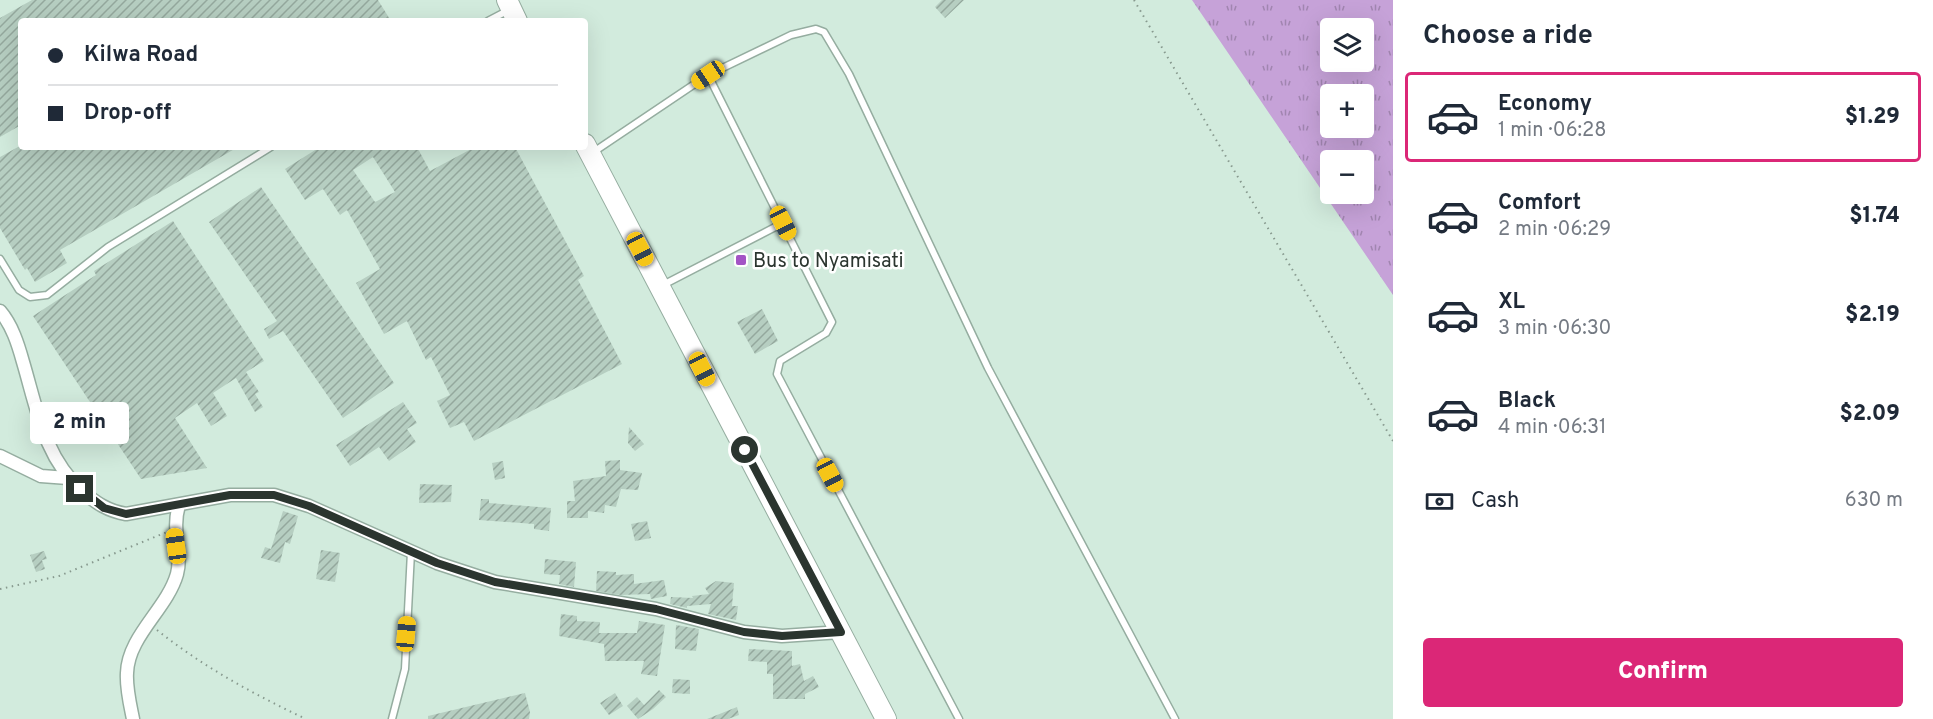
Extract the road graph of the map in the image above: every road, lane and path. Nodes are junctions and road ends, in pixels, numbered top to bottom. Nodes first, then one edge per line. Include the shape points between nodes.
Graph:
1 (1134, 0) edge
2 (512, 10) edge
3 (495, 18) edge
4 (708, 75) junction
5 (588, 149) edge
6 (266, 150) edge
7 (783, 223) junction
8 (0, 259) edge
9 (660, 287) junction
10 (0, 311) edge
11 (1393, 441) edge
12 (0, 456) edge
13 (68, 478) junction
14 (179, 505) junction
15 (174, 529) junction
16 (411, 551) junction
17 (0, 588) edge
18 (150, 624) junction
19 (841, 632) junction
20 (133, 719) edge
21 (306, 719) edge
22 (392, 719) edge
23 (886, 719) edge
24 (959, 719) edge
25 (1175, 719) edge

1 - 11 path
2 - 3 lane
4 - 5 lane
4 - 7 lane
4 - 25 lane via 805,31 816,29 830,40 998,388
5 - 9 highway
6 - 8 lane via 108,247 47,295 30,297 19,290
7 - 9 lane
7 - 24 lane via 832,322 826,333 780,361 777,374
9 - 19 highway
10 - 13 street via 18,345 46,442
12 - 13 street via 41,476
13 - 14 street via 94,501 115,512 126,514
14 - 15 street
14 - 16 street via 230,495 274,495 309,506
15 - 17 path via 59,576
15 - 18 street via 177,572
16 - 19 street via 495,582 656,609 744,632 782,636
16 - 22 lane via 405,669
18 - 20 street via 131,656 127,671
18 - 21 path via 238,684
19 - 23 highway

